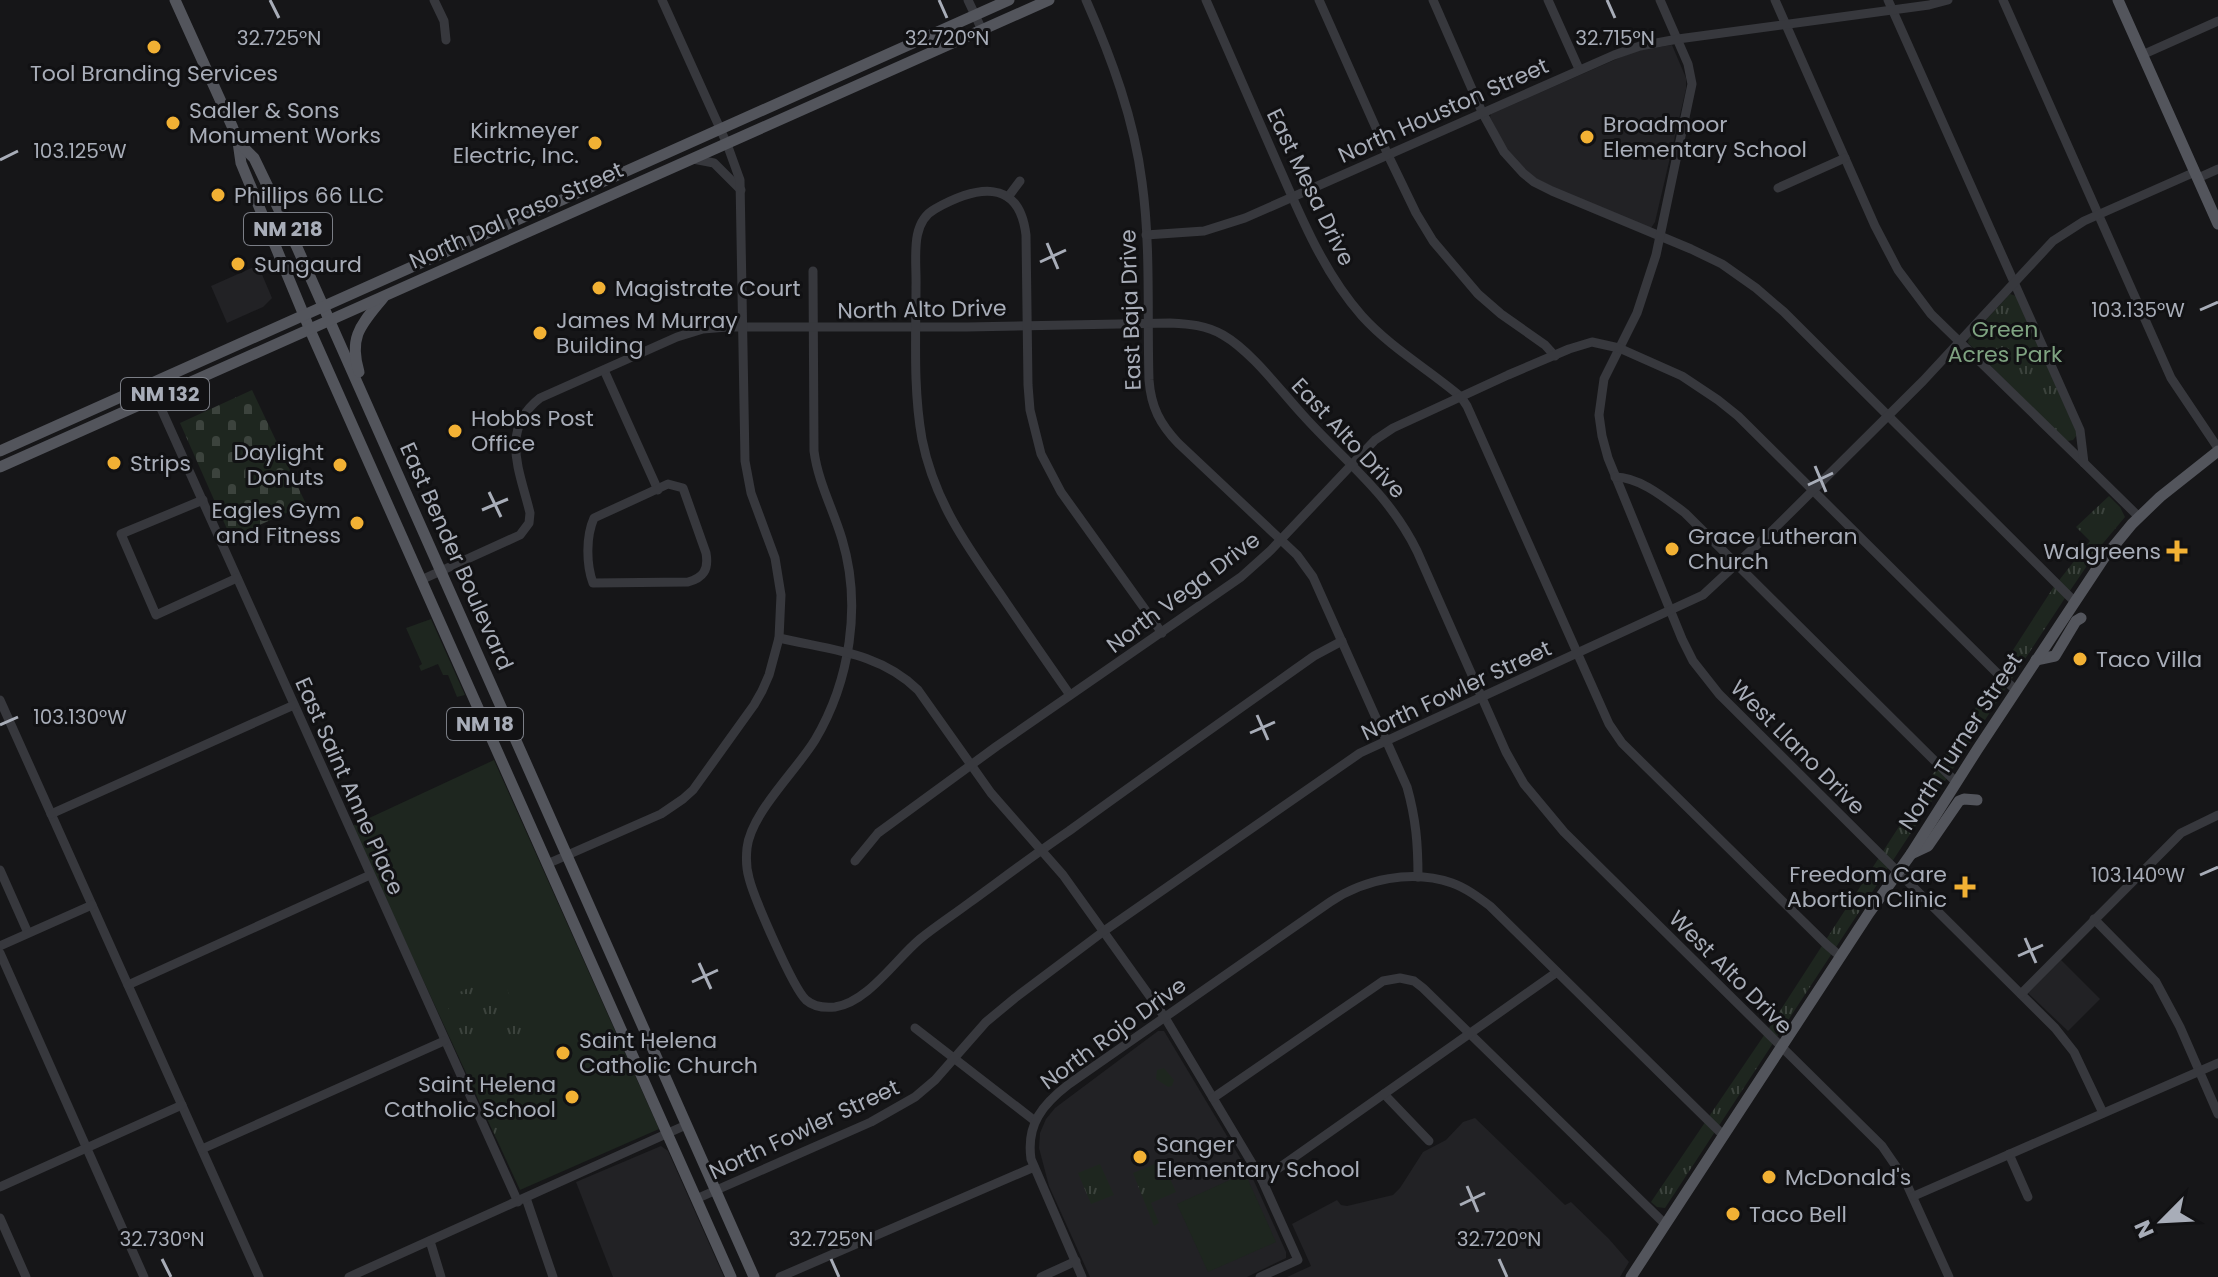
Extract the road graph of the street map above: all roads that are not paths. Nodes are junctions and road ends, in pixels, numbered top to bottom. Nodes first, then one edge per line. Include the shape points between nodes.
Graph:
1 (175, 0) edge
2 (434, 0) edge
3 (662, 0) edge
4 (968, 0) edge
5 (1009, 0) edge
6 (1049, 0) edge
7 (1086, 0) edge
8 (1206, 0) edge
9 (1319, 0) edge
10 (1433, 0) edge
11 (1548, 0) edge
12 (1660, 0) edge
13 (1775, 0) edge
14 (1948, 0) edge
15 (2003, 0) edge
16 (2118, 0) edge
17 (1890, 5) edge
18 (975, 15) junction
19 (2218, 21) edge
20 (1786, 25) junction
21 (982, 30) junction
22 (1678, 39) junction
23 (446, 40) dead end
24 (2142, 55) junction
25 (1579, 69) junction
26 (1482, 112) junction
27 (720, 129) junction
28 (238, 142) junction
29 (727, 144) junction
30 (1388, 155) junction
31 (1845, 158) junction
32 (693, 159) junction
33 (2218, 169) edge
34 (2196, 175) junction
35 (1020, 181) dead end
36 (1778, 188) dead end
37 (742, 191) junction
38 (1008, 197) junction
39 (1293, 197) junction
40 (2098, 215) junction
41 (2218, 224) edge
42 (1146, 235) junction
43 (1659, 236) junction
44 (813, 271) dead end
45 (2014, 282) junction
46 (385, 296) junction
47 (323, 306) junction
48 (303, 315) junction
49 (330, 320) junction
50 (1147, 323) junction
51 (1027, 326) junction
52 (743, 327) junction
53 (916, 327) junction
54 (815, 328) junction
55 (310, 330) junction
56 (1960, 342) junction
57 (1619, 348) junction
58 (1555, 356) junction
59 (604, 370) junction
60 (150, 384) junction
61 (359, 384) junction
62 (1461, 397) junction
63 (156, 398) junction
64 (1887, 416) junction
65 (383, 439) junction
66 (360, 444) junction
67 (2218, 450) edge
68 (0, 451) edge
69 (2084, 463) junction
70 (1351, 464) junction
71 (0, 467) edge
72 (1615, 477) junction
73 (658, 490) junction
74 (1813, 491) junction
75 (203, 500) junction
76 (2139, 517) junction
77 (1282, 540) junction
78 (1737, 565) junction
79 (441, 571) junction
80 (237, 578) junction
81 (421, 580) junction
82 (2075, 602) junction
83 (1671, 611) junction
84 (2081, 618) dead end
85 (1162, 633) junction
86 (779, 638) junction
87 (1342, 641) junction
88 (848, 654) junction
89 (1577, 654) junction
90 (2036, 660) junction
91 (2016, 690) junction
92 (1070, 695) junction
93 (1481, 697) junction
94 (0, 700) edge
95 (294, 705) junction
96 (1386, 739) junction
97 (970, 766) junction
98 (1956, 782) junction
99 (1977, 800) dead end
100 (51, 814) junction
101 (2217, 819) edge
102 (1042, 850) junction
103 (1911, 854) junction
104 (567, 855) junction
105 (855, 861) dead end
106 (547, 864) junction
107 (0, 870) edge
108 (1898, 872) junction
109 (370, 875) junction
110 (1418, 877) junction
111 (92, 905) junction
112 (2094, 919) junction
113 (1104, 931) junction
114 (28, 933) junction
115 (0, 946) edge
116 (0, 953) edge
117 (1841, 957) junction
118 (1557, 972) junction
119 (128, 985) junction
120 (2021, 994) junction
121 (1164, 1016) junction
122 (915, 1028) dead end
123 (1470, 1033) junction
124 (444, 1041) junction
125 (1781, 1047) junction
126 (954, 1057) junction
127 (2218, 1063) edge
128 (2199, 1071) junction
129 (1384, 1094) junction
130 (1213, 1098) junction
131 (182, 1105) junction
132 (2103, 1113) junction
133 (2218, 1114) edge
134 (1035, 1121) junction
135 (686, 1125) junction
136 (666, 1134) junction
137 (1724, 1136) junction
138 (1429, 1141) dead end
139 (86, 1149) junction
140 (202, 1149) junction
141 (2009, 1154) junction
142 (1034, 1167) junction
143 (1262, 1180) junction
144 (0, 1187) edge
145 (716, 1191) junction
146 (1914, 1196) junction
147 (2028, 1197) dead end
148 (696, 1199) junction
149 (522, 1200) junction
150 (0, 1218) edge
151 (1665, 1224) junction
152 (430, 1241) junction
153 (1076, 1261) junction
154 (26, 1277) edge
155 (144, 1277) edge
156 (259, 1277) edge
157 (349, 1277) edge
158 (441, 1277) edge
159 (553, 1277) edge
160 (731, 1277) edge
161 (754, 1277) edge
162 (780, 1277) edge
163 (1041, 1277) edge
164 (1082, 1277) edge
165 (1260, 1277) edge
166 (1631, 1277) edge
167 (1949, 1277) edge

1 - 28 main road, East Bender Boulevard / NM 218
2 - 23 street
3 - 27 street
4 - 18 street
5 - 18 main road, North Dal Paso Street
6 - 21 main road, North Dal Paso Street
7 - 42 street, East Baja Drive via 1123,96 1142,182
8 - 39 street, East Mesa Drive
9 - 30 street
10 - 26 street
11 - 25 street
12 - 22 street, West Llano Drive
13 - 20 street
14 - 17 street, North Houston Street
15 - 40 street
16 - 24 main road
17 - 20 street, North Houston Street
17 - 45 street
18 - 21 street
18 - 27 main road, North Dal Paso Street
19 - 24 street
20 - 22 street, North Houston Street
20 - 31 street
21 - 29 main road, North Dal Paso Street
22 - 25 street, North Houston Street via 1626,49
22 - 43 street, West Llano Drive via 1692,84
24 - 34 main road
25 - 26 street, North Houston Street
26 - 30 street, North Houston Street
26 - 43 street via 1504,152 1534,182
27 - 29 street
27 - 47 main road, North Dal Paso Street
28 - 47 main road, East Bender Boulevard / NM 218 via 254,158
28 - 48 main road, East Bender Boulevard via 241,163
29 - 32 main road, North Dal Paso Street
29 - 37 street
30 - 39 street, North Houston Street
30 - 58 street via 1416,213 1453,267
31 - 36 street
31 - 56 street via 1898,270
32 - 37 street via 714,163
32 - 46 main road, North Dal Paso Street
33 - 34 street, North Fowler Street
34 - 40 street, North Fowler Street
34 - 41 main road
35 - 38 street
37 - 52 street
38 - 51 street via 1025,223
38 - 53 street via 984,190 964,195 929,212 919,224
39 - 42 street, North Houston Street via 1213,228
39 - 62 street, East Mesa Drive via 1328,268 1361,315 1398,351
40 - 45 street, North Fowler Street via 2053,241
40 - 67 street via 2171,378
42 - 50 street, East Baja Drive
43 - 57 street, West Llano Drive via 1640,305
43 - 64 street via 1722,264 1756,288
44 - 54 street
45 - 56 street, North Fowler Street
45 - 69 street via 2081,431
46 - 49 main road, North Dal Paso Street
46 - 61 main road via 357,335
47 - 48 main road, North Dal Paso Street / NM 132
47 - 49 main road, East Bender Boulevard / NM 218
48 - 55 main road, East Bender Boulevard / NM 18
48 - 60 main road, North Dal Paso Street / NM 132
49 - 55 main road, North Dal Paso Street / NM 132
49 - 61 main road, East Bender Boulevard / NM 18
50 - 51 street, North Alto Drive
50 - 70 street, East Alto Drive via 1191,323 1224,335
50 - 77 street, East Baja Drive via 1150,393 1159,420
51 - 53 street, North Alto Drive
51 - 85 street via 1030,410 1041,454 1061,492
52 - 54 street, North Alto Drive
52 - 59 street, North Alto Drive via 692,332
52 - 86 street via 745,461 777,570
53 - 54 street, North Alto Drive
53 - 92 street via 920,424 942,501 972,555
54 - 88 street via 814,451 850,577
55 - 63 main road, North Dal Paso Street / NM 132
55 - 66 main road, East Bender Boulevard / NM 18
56 - 64 street, North Fowler Street
56 - 69 street
57 - 58 street, North Vega Drive via 1592,342
57 - 72 street, West Llano Drive via 1598,406
57 - 74 street, North Vega Drive via 1682,376 1718,400
58 - 62 street, North Vega Drive
59 - 73 street
59 - 79 street, North Alto Drive via 540,398 521,418 515,451 530,513 526,529
60 - 63 street, East Saint Anne Place
60 - 68 main road, North Dal Paso Street / NM 132
61 - 65 main road, East Bender Boulevard / NM 18
62 - 70 street, North Vega Drive via 1383,434
62 - 89 street, East Mesa Drive
63 - 71 main road, North Dal Paso Street / NM 132
63 - 75 street, East Saint Anne Place
64 - 74 street, North Fowler Street
64 - 82 street
65 - 66 main road
65 - 79 main road, East Bender Boulevard / NM 18
66 - 81 main road, East Bender Boulevard / NM 18
67 - 76 main road, North Turner Street
69 - 76 street
70 - 77 street, North Vega Drive
70 - 93 street, East Alto Drive via 1385,499 1411,539
72 - 78 street via 1639,484 1685,513
72 - 83 street, West Llano Drive
73 - 73 street via 668,484 683,488 706,553 704,575 688,582 593,583 589,529 594,518
74 - 78 street, North Fowler Street
74 - 91 street, North Vega Drive
75 - 80 street, East Saint Anne Place
75 - 80 street via 121,534 156,615
76 - 82 main road, North Turner Street
77 - 85 street, North Vega Drive via 1241,577
77 - 87 street, East Baja Drive via 1313,577
78 - 83 street, North Fowler Street via 1703,595
78 - 98 street
79 - 81 street, North Alto Drive
79 - 104 main road, East Bender Boulevard / NM 18
80 - 95 street, East Saint Anne Place
81 - 106 main road, East Bender Boulevard / NM 18
82 - 90 main road, North Turner Street
83 - 89 street, North Fowler Street
83 - 108 street, West Llano Drive via 1710,685
84 - 90 main road via 2055,656
85 - 92 street, North Vega Drive
86 - 88 street
86 - 104 street via 754,705 693,790 661,814
87 - 96 street, East Baja Drive
87 - 102 street
88 - 97 street via 884,664 908,680
88 - 102 street via 821,729 765,809 747,848 750,882 805,999 834,1007 856,1000 920,939
89 - 93 street, North Fowler Street
89 - 117 street, East Mesa Drive via 1622,743
90 - 91 main road, North Turner Street
91 - 98 main road, North Turner Street
92 - 97 street, North Vega Drive
93 - 96 street, North Fowler Street
93 - 125 street, West Alto Drive via 1539,804
94 - 100 street
95 - 100 street
95 - 109 street, East Saint Anne Place
96 - 110 street, East Baja Drive via 1414,812
96 - 113 street, North Fowler Street via 1326,775
97 - 102 street
97 - 105 street, North Vega Drive via 878,833
98 - 103 main road, North Turner Street
99 - 103 main road via 1959,801 1928,846
100 - 111 street
101 - 112 street via 2181,833
102 - 113 street
103 - 108 main road, North Turner Street
104 - 106 street
104 - 135 main road, East Bender Boulevard / NM 18
106 - 136 main road, East Bender Boulevard / NM 18
107 - 114 street
108 - 117 main road, North Turner Street
108 - 120 street, West Llano Drive
109 - 119 street
109 - 124 street, East Saint Anne Place
110 - 118 street, North Rojo Drive via 1451,883 1475,895
110 - 121 street, North Rojo Drive via 1382,880 1341,895
111 - 114 street
111 - 119 street
112 - 120 street
112 - 128 street via 2156,982
113 - 121 street
113 - 126 street, North Fowler Street via 999,1011
114 - 115 street
116 - 139 street
117 - 125 main road, North Turner Street
118 - 123 street
118 - 137 street, North Rojo Drive
119 - 131 street
120 - 132 street, West Llano Drive via 2074,1052
121 - 130 street
121 - 134 street, North Rojo Drive via 1052,1098
122 - 126 street
123 - 129 street
123 - 130 street via 1414,981 1383,981
123 - 151 street
124 - 140 street
124 - 149 street, East Saint Anne Place
125 - 137 main road, North Turner Street
125 - 146 street, West Alto Drive via 1882,1146
126 - 134 street
126 - 145 street, North Fowler Street via 935,1080 896,1110
127 - 128 street
128 - 132 street
128 - 133 street
129 - 138 street
129 - 143 street
130 - 143 street
131 - 139 street
131 - 140 street
132 - 141 street
134 - 142 street, North Rojo Drive via 1030,1141
135 - 136 street
135 - 145 main road, NM 18
136 - 148 main road, NM 18
136 - 149 street
137 - 151 main road, North Turner Street
139 - 144 street
139 - 155 street
140 - 156 street
141 - 146 street
141 - 147 street
142 - 153 street
142 - 162 street
143 - 165 street via 1298,1260
145 - 148 street, North Fowler Street
145 - 161 main road, NM 18
146 - 167 street, West Alto Drive
148 - 160 main road, NM 18
149 - 152 street
149 - 159 street, East Saint Anne Place
150 - 154 street
151 - 166 main road, North Turner Street
152 - 157 street
152 - 158 street
153 - 163 street
153 - 164 street

